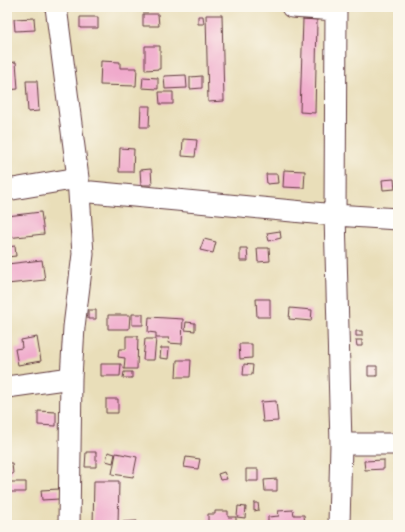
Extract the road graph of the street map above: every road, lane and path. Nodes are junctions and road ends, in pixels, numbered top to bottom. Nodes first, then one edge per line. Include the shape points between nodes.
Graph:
1 (56, 7) edge
2 (292, 7) edge
3 (336, 9) edge
4 (85, 185) junction
5 (7, 190) edge
6 (335, 216) junction
7 (398, 219) edge
8 (71, 378) junction
9 (7, 387) edge
10 (341, 444) junction
11 (398, 444) edge
12 (69, 525) edge
13 (339, 525) edge

1 - 4 street
2 - 3 street
3 - 6 street
4 - 5 street
4 - 6 street
4 - 8 street via 83,254
6 - 7 street
6 - 10 street
8 - 9 street
8 - 12 street
10 - 11 street
10 - 13 street

